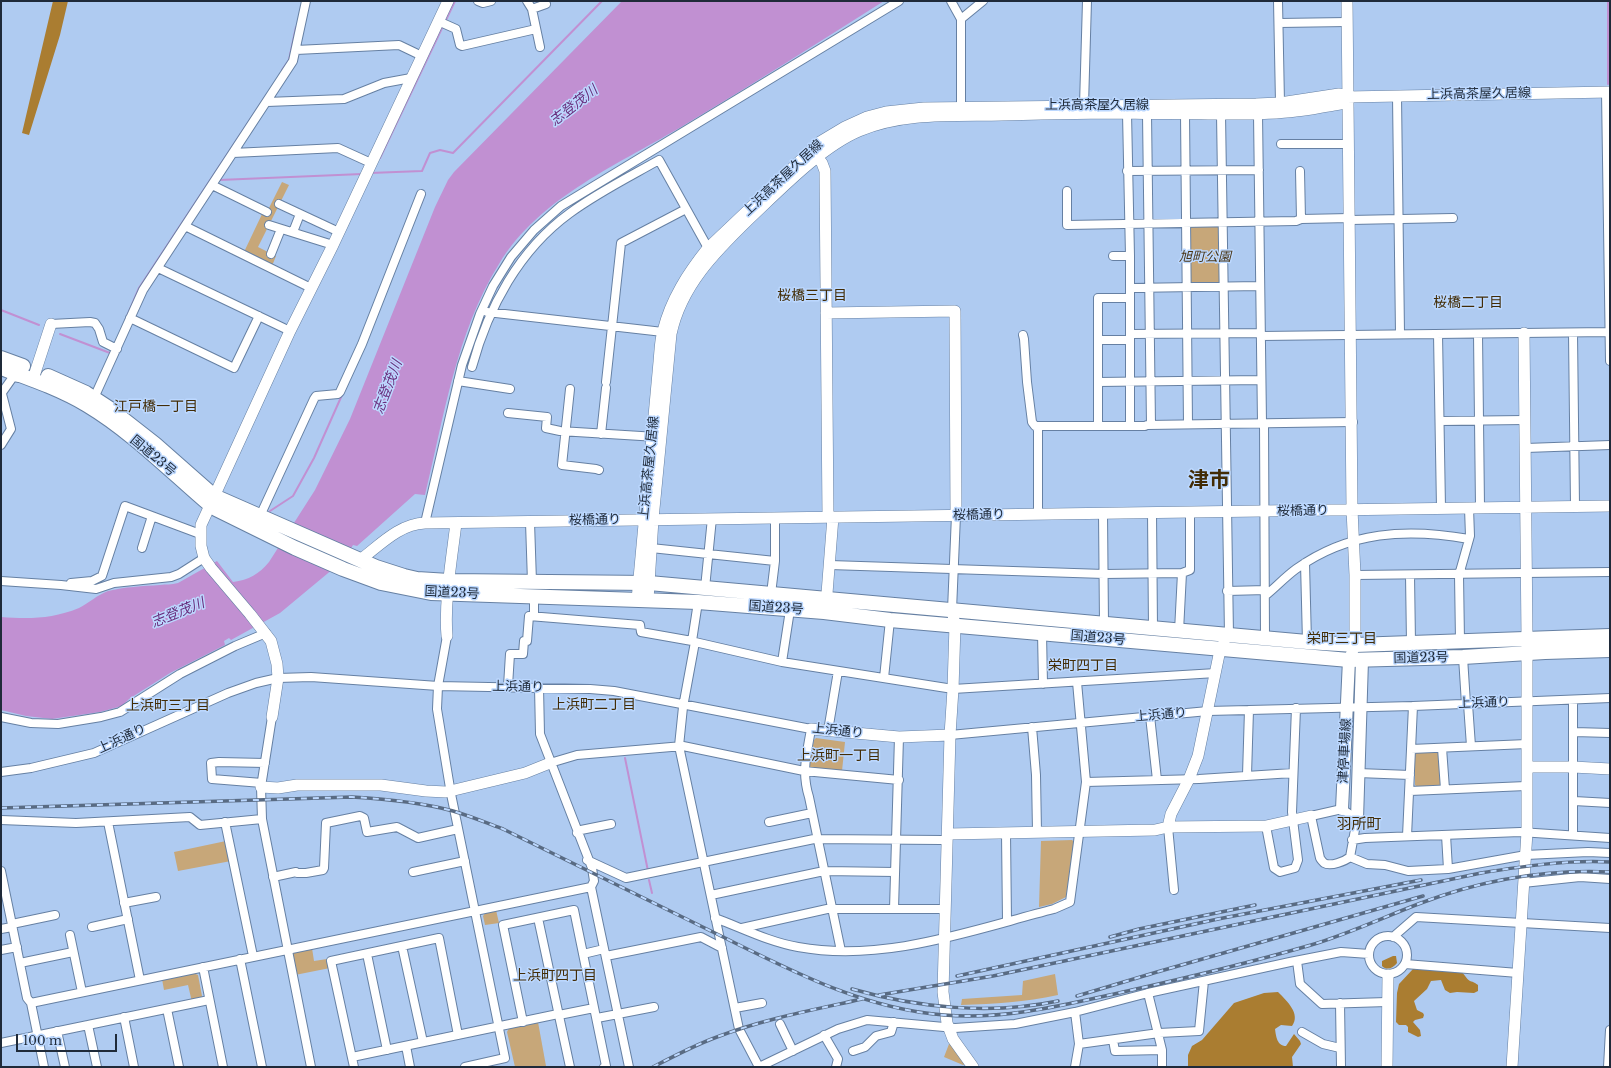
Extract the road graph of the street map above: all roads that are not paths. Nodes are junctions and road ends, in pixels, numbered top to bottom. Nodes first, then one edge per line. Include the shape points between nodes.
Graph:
1 (306, 1) edge
2 (448, 1) edge
3 (478, 1) edge
4 (491, 1) edge
5 (527, 1) edge
6 (899, 1) edge
7 (951, 1) edge
8 (983, 1) edge
9 (1087, 1) edge
10 (1278, 1) edge
11 (1347, 1) edge
12 (546, 4) dead end
13 (532, 9) junction
14 (961, 19) junction
15 (438, 21) junction
16 (1347, 22) junction
17 (1278, 23) junction
18 (536, 29) junction
19 (540, 47) dead end
20 (296, 50) junction
21 (422, 56) junction
22 (411, 78) junction
23 (1608, 92) edge
24 (1397, 96) junction
25 (1348, 97) junction
26 (267, 102) junction
27 (1280, 103) junction
28 (1084, 105) junction
29 (961, 111) junction
30 (1127, 113) junction
31 (1147, 114) junction
32 (1185, 114) junction
33 (1221, 114) junction
34 (1258, 114) junction
35 (1281, 144) dead end
36 (1349, 144) junction
37 (234, 153) junction
38 (817, 157) junction
39 (368, 170) junction
40 (1222, 170) junction
41 (1259, 170) junction
42 (1148, 171) junction
43 (1185, 171) junction
44 (1300, 171) dead end
45 (1127, 172) junction
46 (212, 185) junction
47 (1067, 191) dead end
48 (421, 194) dead end
49 (280, 204) dead end
50 (686, 209) junction
51 (267, 212) dead end
52 (300, 214) junction
53 (1609, 215) edge
54 (1453, 218) dead end
55 (1301, 219) junction
56 (1350, 219) junction
57 (1399, 219) junction
58 (1260, 222) junction
59 (1186, 223) junction
60 (1222, 223) junction
61 (1129, 224) junction
62 (1149, 224) junction
63 (185, 226) junction
64 (269, 226) dead end
65 (281, 229) junction
66 (292, 232) junction
67 (339, 232) junction
68 (333, 245) junction
69 (708, 248) junction
70 (271, 254) dead end
71 (1113, 256) dead end
72 (1130, 256) junction
73 (158, 268) junction
74 (1260, 286) junction
75 (1150, 287) junction
76 (1187, 287) junction
77 (1223, 287) junction
78 (311, 288) junction
79 (1130, 288) junction
80 (1130, 298) junction
81 (481, 312) junction
82 (492, 313) junction
83 (826, 313) junction
84 (259, 316) junction
85 (130, 318) junction
86 (51, 324) joint
87 (612, 327) junction
88 (290, 331) junction
89 (1610, 331) edge
90 (663, 332) junction
91 (1187, 333) junction
92 (1224, 333) junction
93 (1524, 333) junction
94 (1573, 333) junction
95 (1150, 334) junction
96 (1400, 334) junction
97 (1438, 334) junction
98 (1478, 334) junction
99 (1022, 335) dead end
100 (1261, 335) junction
101 (1352, 335) junction
102 (1130, 337) junction
103 (1098, 340) junction
104 (114, 348) junction
105 (1, 358) edge
106 (1610, 361) edge
107 (472, 367) dead end
108 (1, 368) edge
109 (34, 375) junction
110 (1261, 380) junction
111 (458, 381) junction
112 (1150, 381) junction
113 (1188, 381) junction
114 (1224, 381) junction
115 (1098, 382) junction
116 (1130, 382) junction
117 (510, 389) dead end
118 (570, 390) dead end
119 (1, 394) edge
120 (94, 398) junction
121 (508, 413) dead end
122 (1525, 420) junction
123 (1440, 421) junction
124 (1479, 421) junction
125 (1353, 422) junction
126 (1263, 423) junction
127 (1188, 424) junction
128 (1225, 424) junction
129 (1151, 425) junction
130 (1098, 426) junction
131 (1130, 426) junction
132 (1038, 427) junction
133 (11, 428) junction
134 (1, 431) edge
135 (565, 431) junction
136 (601, 434) junction
137 (657, 437) junction
138 (1, 445) edge
139 (1610, 445) edge
140 (1574, 447) junction
141 (1526, 448) junction
142 (598, 470) dead end
143 (212, 500) junction
144 (1574, 506) junction
145 (1610, 506) edge
146 (1475, 507) junction
147 (1526, 507) junction
148 (1441, 508) junction
149 (1352, 509) junction
150 (1226, 511) junction
151 (1264, 511) junction
152 (1152, 512) junction
153 (1190, 512) junction
154 (1103, 513) junction
155 (956, 515) junction
156 (1038, 515) junction
157 (152, 516) junction
158 (251, 516) junction
159 (831, 517) junction
160 (712, 518) junction
161 (775, 518) junction
162 (648, 519) junction
163 (530, 522) junction
164 (425, 523) junction
165 (456, 523) junction
166 (200, 534) junction
167 (1469, 539) junction
168 (1353, 542) junction
169 (142, 548) dead end
170 (651, 548) junction
171 (709, 554) junction
172 (357, 559) junction
173 (775, 561) junction
174 (206, 562) junction
175 (1305, 563) junction
176 (830, 565) junction
177 (954, 570) junction
178 (1182, 572) junction
179 (1610, 572) edge
180 (1153, 573) junction
181 (1104, 574) junction
182 (1527, 574) junction
183 (1355, 575) junction
184 (1410, 575) junction
185 (1459, 575) junction
186 (1, 581) edge
187 (532, 582) junction
188 (643, 583) junction
189 (68, 587) junction
190 (449, 587) junction
191 (705, 588) junction
192 (1227, 591) junction
193 (1266, 593) junction
194 (771, 594) junction
195 (534, 596) junction
196 (642, 600) junction
197 (698, 602) junction
198 (826, 605) junction
199 (790, 610) junction
200 (952, 610) junction
201 (534, 616) junction
202 (890, 620) junction
203 (1104, 624) junction
204 (955, 625) junction
205 (1153, 629) junction
206 (1179, 631) junction
207 (266, 633) junction
208 (1042, 633) junction
209 (1229, 635) junction
210 (447, 636) joint
211 (1610, 636) edge
212 (1265, 638) junction
213 (1527, 638) junction
214 (693, 641) junction
215 (1460, 641) junction
216 (1307, 642) junction
217 (1411, 643) junction
218 (1355, 645) junction
219 (1220, 650) junction
220 (1610, 650) edge
221 (1527, 653) junction
222 (1463, 657) junction
223 (1356, 660) junction
224 (782, 662) junction
225 (838, 671) junction
226 (1216, 673) junction
227 (278, 678) junction
228 (884, 678) junction
229 (1077, 682) junction
230 (1043, 684) junction
231 (438, 686) junction
232 (508, 686) junction
233 (539, 687) junction
234 (953, 689) junction
235 (1610, 698) edge
236 (1573, 700) junction
237 (1527, 702) junction
238 (683, 704) junction
239 (1467, 704) junction
240 (1412, 706) junction
241 (1348, 707) junction
242 (1360, 707) junction
243 (1296, 708) junction
244 (1249, 710) junction
245 (1208, 711) junction
246 (1150, 716) junction
247 (1, 717) edge
248 (272, 717) joint
249 (1081, 723) junction
250 (1032, 727) junction
251 (811, 729) junction
252 (828, 731) junction
253 (1574, 732) junction
254 (1610, 733) edge
255 (950, 735) junction
256 (899, 737) junction
257 (1527, 744) junction
258 (679, 746) junction
259 (1471, 746) junction
260 (1442, 748) junction
261 (1411, 749) junction
262 (264, 763) junction
263 (550, 763) junction
264 (1527, 766) junction
265 (1573, 767) junction
266 (1610, 769) edge
267 (804, 771) junction
268 (1, 772) edge
269 (1294, 772) junction
270 (1358, 773) junction
271 (1247, 775) junction
272 (1410, 775) junction
273 (1189, 779) junction
274 (899, 780) junction
275 (1157, 780) junction
276 (1086, 782) junction
277 (261, 785) junction
278 (1526, 786) junction
279 (1445, 789) junction
280 (451, 790) junction
281 (1410, 790) junction
282 (1574, 801) junction
283 (1610, 803) edge
284 (1342, 809) junction
285 (812, 813) junction
286 (1311, 816) junction
287 (262, 819) junction
288 (1356, 819) junction
289 (1, 820) edge
290 (1293, 820) junction
291 (108, 822) junction
292 (225, 822) junction
293 (770, 822) dead end
294 (611, 824) dead end
295 (1266, 826) junction
296 (1168, 827) junction
297 (458, 829) junction
298 (1079, 831) junction
299 (1037, 832) junction
300 (1527, 832) junction
301 (577, 833) junction
302 (1006, 833) junction
303 (1446, 835) junction
304 (1573, 835) junction
305 (1407, 836) junction
306 (945, 837) junction
307 (1610, 838) edge
308 (818, 839) junction
309 (896, 839) junction
310 (1352, 840) junction
311 (1610, 853) edge
312 (1526, 854) junction
313 (1350, 856) junction
314 (587, 860) junction
315 (465, 861) junction
316 (704, 862) junction
317 (1448, 869) junction
318 (1, 870) edge
319 (824, 871) junction
320 (413, 872) dead end
321 (895, 872) junction
322 (273, 877) junction
323 (1610, 879) edge
324 (1523, 883) junction
325 (591, 887) junction
326 (1174, 890) dead end
327 (711, 895) junction
328 (156, 897) dead end
329 (124, 903) junction
330 (5, 906) edge
331 (894, 909) junction
332 (945, 909) junction
333 (475, 910) junction
334 (832, 910) junction
335 (55, 915) dead end
336 (538, 918) junction
337 (715, 918) junction
338 (128, 919) junction
339 (1007, 921) junction
340 (1521, 922) junction
341 (12, 925) junction
342 (92, 927) dead end
343 (742, 928) junction
344 (1610, 928) edge
345 (1, 929) edge
346 (70, 935) dead end
347 (1393, 937) junction
348 (944, 938) junction
349 (402, 946) junction
350 (16, 947) junction
351 (722, 948) junction
352 (1, 950) edge
353 (287, 950) junction
354 (841, 951) junction
355 (74, 952) junction
356 (605, 953) junction
357 (367, 954) junction
358 (583, 954) junction
359 (1369, 954) junction
360 (253, 956) junction
361 (240, 959) junction
362 (1297, 961) junction
363 (20, 963) junction
364 (1405, 964) junction
365 (203, 967) junction
366 (1518, 973) junction
367 (1388, 975) junction
368 (140, 980) junction
369 (1204, 981) junction
370 (82, 992) junction
371 (1148, 993) junction
372 (209, 1000) junction
373 (1387, 1002) junction
374 (31, 1003) junction
375 (762, 1003) dead end
376 (1340, 1003) junction
377 (654, 1007) dead end
378 (594, 1008) junction
379 (735, 1008) junction
380 (167, 1009) junction
381 (1075, 1012) junction
382 (558, 1014) junction
383 (618, 1014) junction
384 (124, 1017) junction
385 (597, 1018) junction
386 (523, 1022) junction
387 (894, 1022) junction
388 (780, 1024) dead end
389 (88, 1025) junction
390 (499, 1027) junction
391 (948, 1027) junction
392 (1610, 1030) edge
393 (57, 1031) junction
394 (1302, 1032) dead end
395 (1158, 1033) junction
396 (37, 1035) junction
397 (458, 1035) junction
398 (824, 1035) junction
399 (1113, 1040) junction
400 (423, 1042) junction
401 (1, 1043) edge
402 (1079, 1044) junction
403 (406, 1046) junction
404 (1340, 1048) junction
405 (386, 1050) junction
406 (793, 1050) junction
407 (1162, 1050) junction
408 (852, 1051) dead end
409 (352, 1057) junction
410 (44, 1067) edge
411 (65, 1067) edge
412 (97, 1067) edge
413 (134, 1067) edge
414 (179, 1067) edge
415 (223, 1067) edge
416 (262, 1067) edge
417 (311, 1067) edge
418 (354, 1067) edge
419 (410, 1067) edge
420 (464, 1067) edge
421 (570, 1067) edge
422 (604, 1067) edge
423 (629, 1067) edge
424 (759, 1067) edge
425 (836, 1067) edge
426 (973, 1067) edge
427 (1075, 1067) edge
428 (1162, 1067) edge
429 (1341, 1067) edge
430 (1387, 1067) edge
431 (1512, 1067) edge
432 (1608, 1067) edge

1 - 20 street
2 - 15 street
3 - 4 street
5 - 13 street
6 - 81 street via 561,206 534,230 511,257
7 - 14 street
8 - 14 street
9 - 28 street
10 - 17 street
11 - 16 street
12 - 13 street
13 - 18 street
14 - 29 street
15 - 18 street via 456,29 462,46
15 - 21 street
16 - 17 street
16 - 25 street
17 - 27 street
18 - 19 street
20 - 21 street via 399,45
20 - 26 street via 293,61
21 - 22 street
22 - 26 street via 384,83 344,99
22 - 39 street
23 - 24 street, 上浜高茶屋久居線
23 - 53 street
24 - 25 street, 上浜高茶屋久居線
24 - 57 street
25 - 27 street, 上浜高茶屋久居線 via 1339,94
25 - 34 street, 上浜高茶屋久居線 via 1340,104
25 - 36 street
26 - 37 street
27 - 28 street, 上浜高茶屋久居線
28 - 29 street, 上浜高茶屋久居線
29 - 30 street, 上浜高茶屋久居線
29 - 38 street, 上浜高茶屋久居線 via 881,123 844,138
29 - 69 street, 上浜高茶屋久居線 via 910,108 867,117 845,127 820,142
30 - 31 street, 上浜高茶屋久居線
30 - 45 street
31 - 32 street, 上浜高茶屋久居線
31 - 42 street
32 - 33 street, 上浜高茶屋久居線
32 - 43 street
33 - 34 street, 上浜高茶屋久居線
33 - 40 street
34 - 41 street
35 - 36 street
36 - 56 street
37 - 39 street via 338,148
37 - 46 street
38 - 83 street via 825,171
38 - 137 street, 上浜高茶屋久居線 via 717,251 686,294 671,334
39 - 67 street
40 - 41 street
40 - 43 street
40 - 60 street
41 - 58 street
42 - 43 street
42 - 45 street
42 - 62 street
43 - 59 street
44 - 55 street
45 - 61 street
46 - 51 street
46 - 63 street
47 - 61 street via 1066,225
48 - 158 street via 362,344 340,392 316,396
49 - 52 street
50 - 69 street
50 - 82 street via 659,160 583,204 552,227 513,272
50 - 87 street via 621,243
52 - 66 street
52 - 67 street
53 - 89 street
54 - 57 street
55 - 56 street
55 - 58 street
56 - 57 street
56 - 101 street
57 - 96 street
58 - 60 street
58 - 74 street
59 - 60 street
59 - 62 street
59 - 76 street
60 - 77 street
61 - 62 street
61 - 72 street
62 - 75 street
63 - 73 street
63 - 78 street
64 - 65 street
65 - 66 street
65 - 70 street
66 - 68 street
67 - 68 street
68 - 78 street
69 - 90 street, 上浜高茶屋久居線 via 682,284
71 - 72 street
72 - 79 street
73 - 84 street
73 - 85 street via 143,290
74 - 77 street
74 - 100 street
75 - 76 street
75 - 79 street
75 - 95 street
76 - 77 street
76 - 91 street
77 - 92 street
78 - 88 street
79 - 80 street
80 - 102 street
80 - 103 street via 1098,298
81 - 82 street
81 - 111 street
82 - 87 street
82 - 107 street
83 - 155 street via 955,311
83 - 159 street
84 - 85 street via 234,368
84 - 88 street
85 - 104 street
86 - 104 street via 95,323 103,342
86 - 109 street
87 - 90 street
87 - 136 street
88 - 143 street
89 - 94 street
89 - 106 street
90 - 137 street, 上浜高茶屋久居線
91 - 92 street
91 - 95 street
91 - 113 street
92 - 100 street
92 - 114 street
93 - 94 street
93 - 98 street
93 - 122 street
94 - 140 street
95 - 102 street
95 - 112 street
96 - 97 street
96 - 101 street
97 - 98 street
97 - 123 street
98 - 124 street
99 - 132 street via 1032,422
100 - 101 street
100 - 110 street
101 - 125 street
102 - 103 street
102 - 116 street
103 - 115 street
104 - 120 street
105 - 109 highway, 国道23号
108 - 109 highway, 国道23号
109 - 119 street via 13,377
109 - 120 highway, 国道23号 via 69,384
109 - 143 highway, 国道23号 via 114,423
110 - 114 street
110 - 126 street
111 - 117 street
111 - 164 street
112 - 113 street
112 - 116 street
112 - 129 street
113 - 114 street
113 - 127 street
114 - 128 street
115 - 116 street
115 - 130 street
116 - 131 street
118 - 135 street
119 - 133 street
120 - 143 highway, 国道23号 via 155,444
121 - 135 street via 547,417 546,428
122 - 124 street
122 - 141 street
123 - 124 street
123 - 148 street
124 - 146 street
125 - 126 street
125 - 149 street
126 - 128 street
126 - 151 street
127 - 128 street
127 - 129 street
128 - 150 street
129 - 131 street
130 - 131 street
130 - 132 street
132 - 156 street
133 - 134 street
133 - 138 street
135 - 136 street
135 - 142 street via 562,466
136 - 137 street
137 - 162 street, 上浜高茶屋久居線
139 - 140 street
140 - 141 street
140 - 144 street
141 - 147 street
143 - 158 highway, 国道23号
143 - 166 street via 203,519
144 - 145 street, 桜橋通り
144 - 147 street, 桜橋通り
146 - 147 street, 桜橋通り
146 - 148 street, 桜橋通り
146 - 167 street
147 - 182 street
148 - 149 street, 桜橋通り
149 - 151 street, 桜橋通り
149 - 168 street
150 - 151 street, 桜橋通り
150 - 153 street, 桜橋通り
150 - 192 street
151 - 193 street
152 - 153 street, 桜橋通り
152 - 154 street, 桜橋通り
152 - 180 street
153 - 178 street via 1190,570
154 - 156 street, 桜橋通り
154 - 181 street
155 - 156 street, 桜橋通り
155 - 159 street, 桜橋通り
155 - 177 street
157 - 166 street
157 - 169 street
157 - 189 street via 125,506 102,576 92,581 68,584
158 - 172 highway, 国道23号
158 - 190 highway, 国道23号 via 343,569 380,583 431,593
159 - 161 street, 桜橋通り
159 - 176 street
160 - 161 street, 桜橋通り
160 - 162 street, 桜橋通り
160 - 171 street
161 - 173 street
162 - 163 street, 桜橋通り
162 - 170 street, 上浜高茶屋久居線
162 - 188 street, 上浜高茶屋久居線
163 - 165 street, 桜橋通り
163 - 187 street
164 - 165 street, 桜橋通り
164 - 172 street, 桜橋通り via 416,523 399,530
165 - 190 street
166 - 174 street
167 - 168 street via 1431,533 1403,533
167 - 185 street
168 - 175 street
168 - 183 street
170 - 171 street
170 - 188 street, 上浜高茶屋久居線
171 - 173 street
171 - 191 street
172 - 190 highway, 国道23号 via 404,576
173 - 194 street
174 - 189 street via 171,577 114,583 96,590
174 - 207 street
175 - 193 street
175 - 216 street
176 - 177 street
176 - 198 street
177 - 181 street
177 - 200 street
178 - 180 street
178 - 206 street
179 - 182 street
180 - 181 street
180 - 205 street
181 - 203 street
182 - 185 street
182 - 213 street
183 - 184 street
183 - 218 street
184 - 185 street
184 - 217 street
185 - 215 street
186 - 189 street
187 - 188 highway, 国道23号
187 - 190 highway, 国道23号
188 - 191 highway, 国道23号
188 - 196 street, 上浜高茶屋久居線
190 - 195 highway, 国道23号
190 - 210 street
191 - 194 highway, 国道23号
192 - 193 street
192 - 209 street
193 - 212 street
194 - 198 highway, 国道23号
195 - 196 highway, 国道23号
195 - 201 street
196 - 197 highway, 国道23号
197 - 199 highway, 国道23号
197 - 214 street
198 - 199 highway, 国道23号
198 - 200 highway, 国道23号
198 - 202 highway, 国道23号
199 - 224 street
200 - 203 highway, 国道23号
200 - 204 street
201 - 214 street via 640,625 641,632
201 - 232 street via 529,616 523,654 510,654
202 - 204 highway, 国道23号
202 - 228 street
203 - 205 highway, 国道23号
204 - 208 highway, 国道23号
204 - 234 street
205 - 206 highway, 国道23号
206 - 209 highway, 国道23号
207 - 227 street via 274,652
207 - 247 street via 180,674 120,712 101,718 58,724
208 - 219 highway, 国道23号
208 - 230 street
209 - 212 highway, 国道23号
209 - 219 street
210 - 231 street
211 - 213 highway, 国道23号
212 - 216 highway, 国道23号
213 - 215 highway, 国道23号
213 - 221 street
214 - 224 street
214 - 238 street
215 - 217 highway, 国道23号
216 - 218 highway, 国道23号
217 - 218 highway, 国道23号
218 - 223 street
219 - 223 highway, 国道23号
219 - 226 street
220 - 221 highway, 国道23号
221 - 222 highway, 国道23号
221 - 237 street
222 - 223 highway, 国道23号
222 - 239 street
223 - 241 main road, 津停車場線
223 - 242 main road, 津停車場線
224 - 225 street
225 - 228 street
225 - 252 street
226 - 229 street
226 - 245 street
227 - 231 street, 上浜通り via 311,677
227 - 248 street
227 - 268 street, 上浜通り via 228,693 84,756
228 - 234 street
229 - 230 street
229 - 249 street
230 - 234 street
231 - 232 street, 上浜通り
231 - 280 street via 437,709
232 - 233 street, 上浜通り
233 - 238 street, 上浜通り via 590,688
233 - 263 street via 539,730
234 - 255 street
235 - 236 street, 上浜通り
236 - 237 street, 上浜通り
236 - 253 street
237 - 239 street, 上浜通り
237 - 257 street
238 - 251 street, 上浜通り
238 - 258 street
239 - 240 street, 上浜通り
239 - 259 street
240 - 242 street, 上浜通り
240 - 261 street
241 - 242 street, 上浜通り
241 - 243 street, 上浜通り
241 - 284 main road, 津停車場線
242 - 270 main road, 津停車場線
243 - 244 street, 上浜通り
243 - 269 street
244 - 245 street, 上浜通り
244 - 271 street
245 - 246 street, 上浜通り
245 - 273 street via 1198,756
246 - 249 street, 上浜通り
246 - 275 street
248 - 262 street
249 - 250 street, 上浜通り
249 - 276 street
250 - 255 street, 上浜通り
250 - 299 street
251 - 252 street, 上浜通り
251 - 267 street
252 - 256 street, 上浜通り
253 - 254 street
253 - 265 street
255 - 256 street, 上浜通り
255 - 306 street
256 - 274 street
257 - 259 street
257 - 264 street
258 - 263 street via 577,755
258 - 267 street
258 - 316 street
259 - 260 street
260 - 261 street
260 - 279 street
261 - 272 street
262 - 277 street
262 - 277 street via 211,763 212,779
263 - 280 street via 525,773
263 - 301 street
264 - 265 street
264 - 278 street
265 - 266 street
265 - 282 street
267 - 274 street
267 - 285 street
269 - 271 street
269 - 290 street
270 - 272 street
270 - 288 main road, 津停車場線
271 - 273 street
272 - 281 street
273 - 275 street
273 - 296 street via 1171,814
274 - 309 street
275 - 276 street
276 - 298 street
277 - 280 street via 278,788 297,785 381,785 426,791
277 - 287 street
278 - 279 street
278 - 300 street
279 - 281 street
280 - 297 street
281 - 305 street
282 - 283 street
282 - 304 street
284 - 286 street
284 - 288 street
285 - 293 street
285 - 308 street
286 - 290 street
286 - 313 street via 1320,858 1324,863 1346,860
287 - 292 street
287 - 322 street
288 - 310 street
289 - 291 street
290 - 295 street
290 - 295 street via 1298,860 1295,868 1280,872 1274,868
291 - 292 street via 190,817 200,825
291 - 329 street
292 - 360 street
294 - 301 street
295 - 296 street
296 - 298 street via 1155,830
296 - 326 street
297 - 315 street
297 - 322 street via 418,838 397,827 367,832 364,818 360,816 326,823 324,868
298 - 299 street
298 - 339 street via 1070,902
299 - 302 street
300 - 303 street
300 - 304 street
300 - 312 street
301 - 314 street
302 - 306 street
302 - 339 street
303 - 305 street
303 - 317 street
304 - 307 street
305 - 310 street
306 - 309 street
306 - 332 street
308 - 309 street
308 - 316 street
308 - 319 street
309 - 321 street
310 - 313 street
311 - 312 street
312 - 317 street
312 - 324 street
313 - 317 street via 1367,864 1385,865 1408,871
314 - 316 street via 626,878
314 - 325 street via 592,868 594,881
315 - 320 street
315 - 333 street
316 - 327 street
318 - 330 street
319 - 321 street
319 - 327 street
319 - 334 street
321 - 331 street
322 - 353 street
323 - 324 street via 1573,878
324 - 340 street
325 - 333 street
325 - 356 street
327 - 337 street
328 - 329 street
329 - 338 street
330 - 341 street
331 - 332 street
331 - 334 street
332 - 348 street
333 - 353 street
333 - 390 street
334 - 343 street
334 - 354 street
335 - 341 street
336 - 358 street via 574,910
336 - 382 street
336 - 386 street via 503,925
337 - 343 street
337 - 351 street
338 - 342 street
338 - 368 street
339 - 348 street
340 - 344 street
340 - 347 street via 1416,917
340 - 366 street
341 - 345 street
341 - 350 street
343 - 354 street via 779,943 817,950
346 - 355 street
347 - 359 street via 1381,937 1376,940
347 - 364 street via 1404,944 1407,957
348 - 354 street via 899,947
348 - 391 street via 943,992
349 - 357 street
349 - 397 street via 439,938
349 - 400 street
350 - 352 street
350 - 363 street
351 - 356 street via 701,937
351 - 379 street
353 - 360 street
353 - 417 street
355 - 363 street
355 - 370 street
356 - 358 street
356 - 383 street
357 - 405 street
357 - 409 street via 331,961
358 - 378 street
359 - 362 street via 1341,952
359 - 367 street via 1370,963 1374,968
360 - 361 street
361 - 365 street
361 - 416 street
362 - 369 street
362 - 376 street via 1300,984 1322,1004
363 - 374 street via 27,998
364 - 366 street
364 - 367 street
365 - 368 street
365 - 372 street
366 - 431 street
367 - 373 street
368 - 370 street
369 - 371 street
369 - 395 street via 1199,1031
370 - 374 street
371 - 381 street
371 - 395 street
372 - 380 street
372 - 415 street
373 - 376 street
373 - 430 street
374 - 396 street
375 - 379 street
376 - 404 street
377 - 383 street
378 - 382 street
378 - 385 street
379 - 424 street via 741,1035
380 - 384 street
380 - 414 street
381 - 391 street via 1005,1025
381 - 402 street
382 - 386 street
382 - 421 street
383 - 385 street
383 - 423 street
384 - 389 street
384 - 413 street
385 - 422 street via 606,1066
386 - 390 street
387 - 391 street
387 - 398 street via 855,1022
387 - 408 street via 891,1032 876,1036 865,1047
388 - 406 street
389 - 393 street
389 - 412 street
390 - 397 street
390 - 420 street via 505,1058
391 - 426 street via 953,1039
392 - 432 street
393 - 396 street
393 - 411 street
394 - 404 street via 1323,1044
395 - 399 street
395 - 407 street
396 - 401 street
396 - 410 street
397 - 400 street
398 - 406 street
398 - 425 street via 838,1059
399 - 402 street
399 - 407 street via 1115,1051
400 - 403 street
402 - 427 street
403 - 405 street
403 - 419 street
404 - 429 street
405 - 409 street
406 - 424 street
407 - 428 street
409 - 418 street

